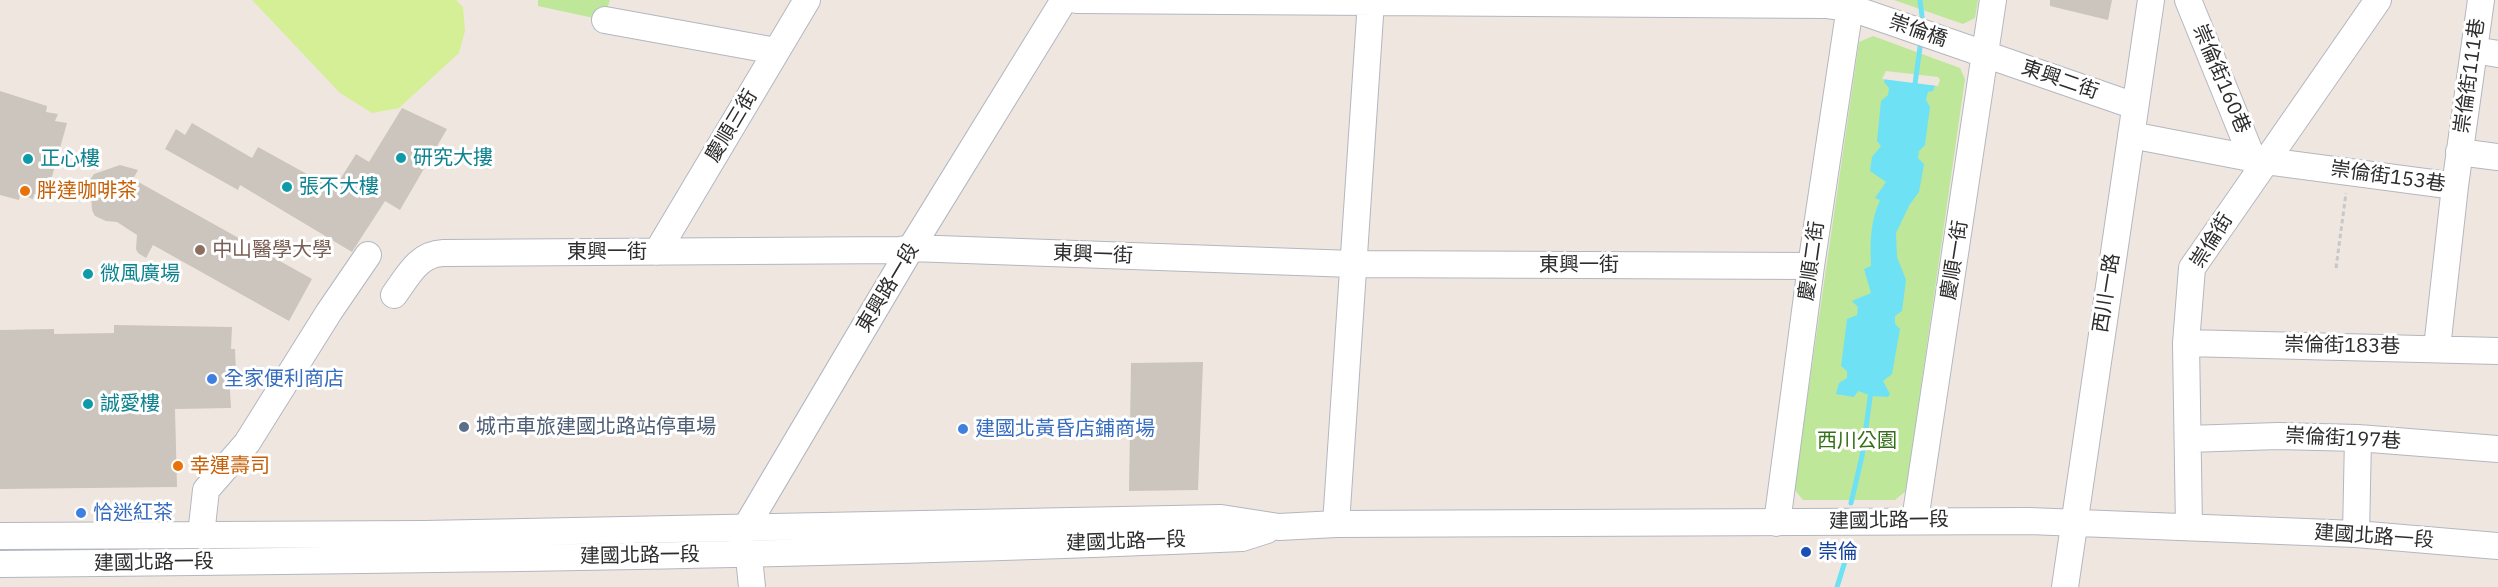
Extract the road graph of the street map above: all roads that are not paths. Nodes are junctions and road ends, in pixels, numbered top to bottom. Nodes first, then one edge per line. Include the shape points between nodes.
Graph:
1 (807, 0) edge
2 (1064, 0) edge
3 (1077, 0) edge
4 (1994, 0) edge
5 (2151, 0) edge
6 (2188, 0) edge
7 (2378, 0) edge
8 (2481, 0) edge
9 (1371, 1) edge
10 (1850, 4) edge
11 (605, 20) dead end
12 (776, 51) junction
13 (2486, 52) edge
14 (1986, 54) junction
15 (2135, 106) junction
16 (2131, 135) junction
17 (2459, 152) junction
18 (2498, 157) edge
19 (2259, 164) junction
20 (2455, 186) junction
21 (911, 248) junction
22 (657, 252) junction
23 (368, 255) dead end
24 (1353, 264) junction
25 (1811, 266) junction
26 (394, 295) dead end
27 (2187, 341) junction
28 (2437, 348) junction
29 (2498, 351) edge
30 (2358, 438) junction
31 (2188, 439) junction
32 (2498, 449) edge
33 (1916, 520) junction
34 (2073, 523) junction
35 (1336, 524) junction
36 (1777, 524) junction
37 (746, 526) junction
38 (1279, 526) junction
39 (2189, 527) junction
40 (2356, 534) junction
41 (201, 535) junction
42 (0, 536) edge
43 (2498, 546) edge
44 (749, 554) junction
45 (0, 564) edge
46 (752, 587) edge
47 (2065, 587) edge

1 - 12 street, 慶順三街
2 - 21 street, 東興路一段
3 - 9 street
4 - 14 street, 慶順一街
5 - 15 street, 西川一路
6 - 19 street, 崇倫街160巷
7 - 19 street, 崇倫街
8 - 13 street, 崇倫街111巷
9 - 10 street
9 - 24 street
10 - 14 street, 崇倫橋
10 - 25 street, 慶順二街
11 - 12 street
12 - 22 street, 慶順三街
13 - 17 street, 崇倫街111巷
14 - 15 street, 東興二街
14 - 33 street, 慶順一街
15 - 16 street, 西川一路
16 - 19 street, 崇倫街160巷
16 - 34 street, 西川一路
17 - 18 street, 崇倫街111巷
17 - 20 street, 崇倫街111巷
19 - 20 street, 崇倫街153巷
19 - 27 street, 崇倫街 via 2192,268
20 - 28 street, 崇倫街153巷
21 - 22 street, 東興一街
21 - 24 street, 東興一街
21 - 37 street, 東興路一段
22 - 26 street, 東興一街 via 430,254 417,264
23 - 41 street via 247,443 206,490
24 - 25 street, 東興一街
24 - 35 street
25 - 36 street, 慶順二街
27 - 28 street, 崇倫街183巷
27 - 31 street, 崇倫街
28 - 29 street, 崇倫街183巷
30 - 31 street, 崇倫街197巷
30 - 32 street, 崇倫街197巷
30 - 40 street
31 - 39 street, 崇倫街
33 - 34 street, 建國北路一段
33 - 36 street, 建國北路一段
34 - 39 street, 建國北路一段
34 - 47 street, 西川一路
35 - 36 street, 建國北路一段
35 - 38 street, 建國北路一段
37 - 38 street, 建國北路一段 via 1221,518
37 - 41 street, 建國北路一段
37 - 44 street
38 - 44 street, 建國北路一段 via 1242,538
39 - 40 street, 建國北路一段
40 - 43 street, 建國北路一段
41 - 42 street, 建國北路一段
44 - 45 street, 建國北路一段
44 - 46 street

